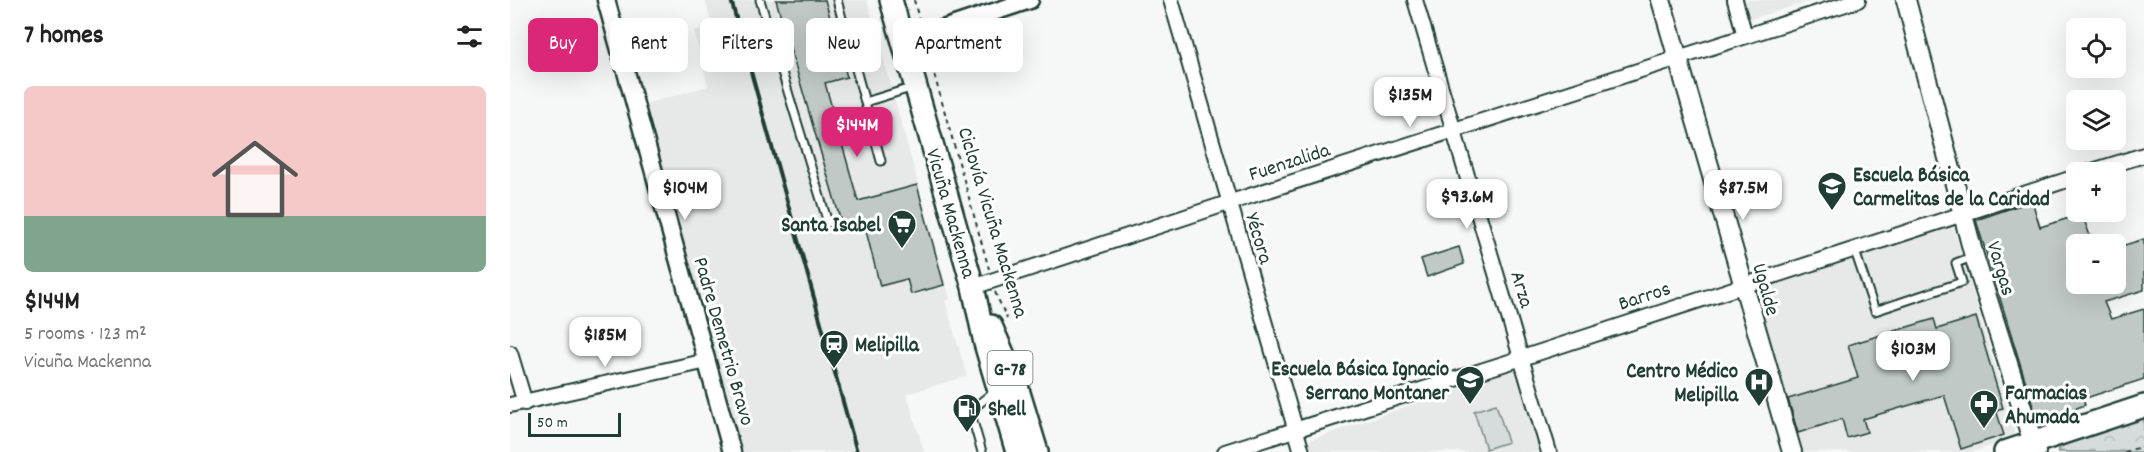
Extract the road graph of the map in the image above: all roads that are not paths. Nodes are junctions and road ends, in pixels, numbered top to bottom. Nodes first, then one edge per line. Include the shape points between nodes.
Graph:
1 (606, 0) edge
2 (760, 0) edge
3 (837, 0) edge
4 (891, 0) edge
5 (1030, 0) edge
6 (1170, 0) edge
7 (1415, 0) edge
8 (1661, 0) edge
9 (1735, 0) edge
10 (1858, 0) edge
11 (1906, 0) edge
12 (896, 18) edge
13 (975, 18) edge
14 (1745, 36) junction
15 (1677, 58) junction
16 (912, 72) edge
17 (916, 87) junction
18 (865, 102) junction
19 (1453, 131) junction
20 (2144, 155) edge
21 (881, 162) dead end
22 (2121, 162) edge
23 (2066, 180) edge
24 (1228, 203) junction
25 (1963, 213) junction
26 (828, 223) dead end
27 (1854, 248) junction
28 (1974, 256) junction
29 (983, 284) junction
30 (1743, 285) junction
31 (510, 353) edge
32 (1522, 358) junction
33 (707, 362) junction
34 (998, 388) junction
35 (525, 403) junction
36 (510, 405) edge
37 (2144, 406) edge
38 (1295, 429) junction
39 (2040, 449) edge
40 (732, 452) edge
41 (982, 452) edge
42 (1017, 452) edge
43 (1037, 452) edge
44 (1225, 452) edge
45 (1302, 452) edge
46 (1549, 452) edge
47 (1792, 452) edge
48 (2005, 452) edge

1 - 33 street, Padre Demetrio Bravo
2 - 26 lane
3 - 18 lane
4 - 12 main road, Vicuña Mackenna / G-78
5 - 13 street
6 - 24 street, Yécora
7 - 19 street, Arza
8 - 15 main road, Ugalde
9 - 14 street
10 - 14 street, Fuenzalida
11 - 25 main road, Vargas
14 - 15 street, Fuenzalida
15 - 19 street, Fuenzalida
15 - 30 main road, Ugalde
16 - 17 main road, Vicuña Mackenna / G-78
17 - 18 lane
17 - 29 main road, Vicuña Mackenna / G-78
18 - 21 lane
19 - 24 street, Fuenzalida
19 - 32 street, Arza
20 - 22 street
23 - 25 street, Barros
24 - 29 street, Fuenzalida
24 - 38 street, Yécora
25 - 27 street, Barros
25 - 28 main road, Vargas
27 - 28 lane via 1875,311 1962,282 1956,262
27 - 30 street, Barros
28 - 39 main road, Vargas
29 - 34 main road, Vicuña Mackenna / G-78 via 985,343
29 - 43 main road, Vicuña Mackenna / G-78
30 - 32 street, Barros
30 - 47 main road, Ugalde
31 - 35 street
32 - 38 street, Barros
32 - 46 street, Arza
33 - 35 street
33 - 40 street, Padre Demetrio Bravo
34 - 41 lane via 970,411
34 - 42 main road, Vicuña Mackenna / G-78
35 - 36 street
37 - 39 main road via 2075,429
38 - 44 street, Barros
38 - 45 street, Yécora
39 - 48 main road

